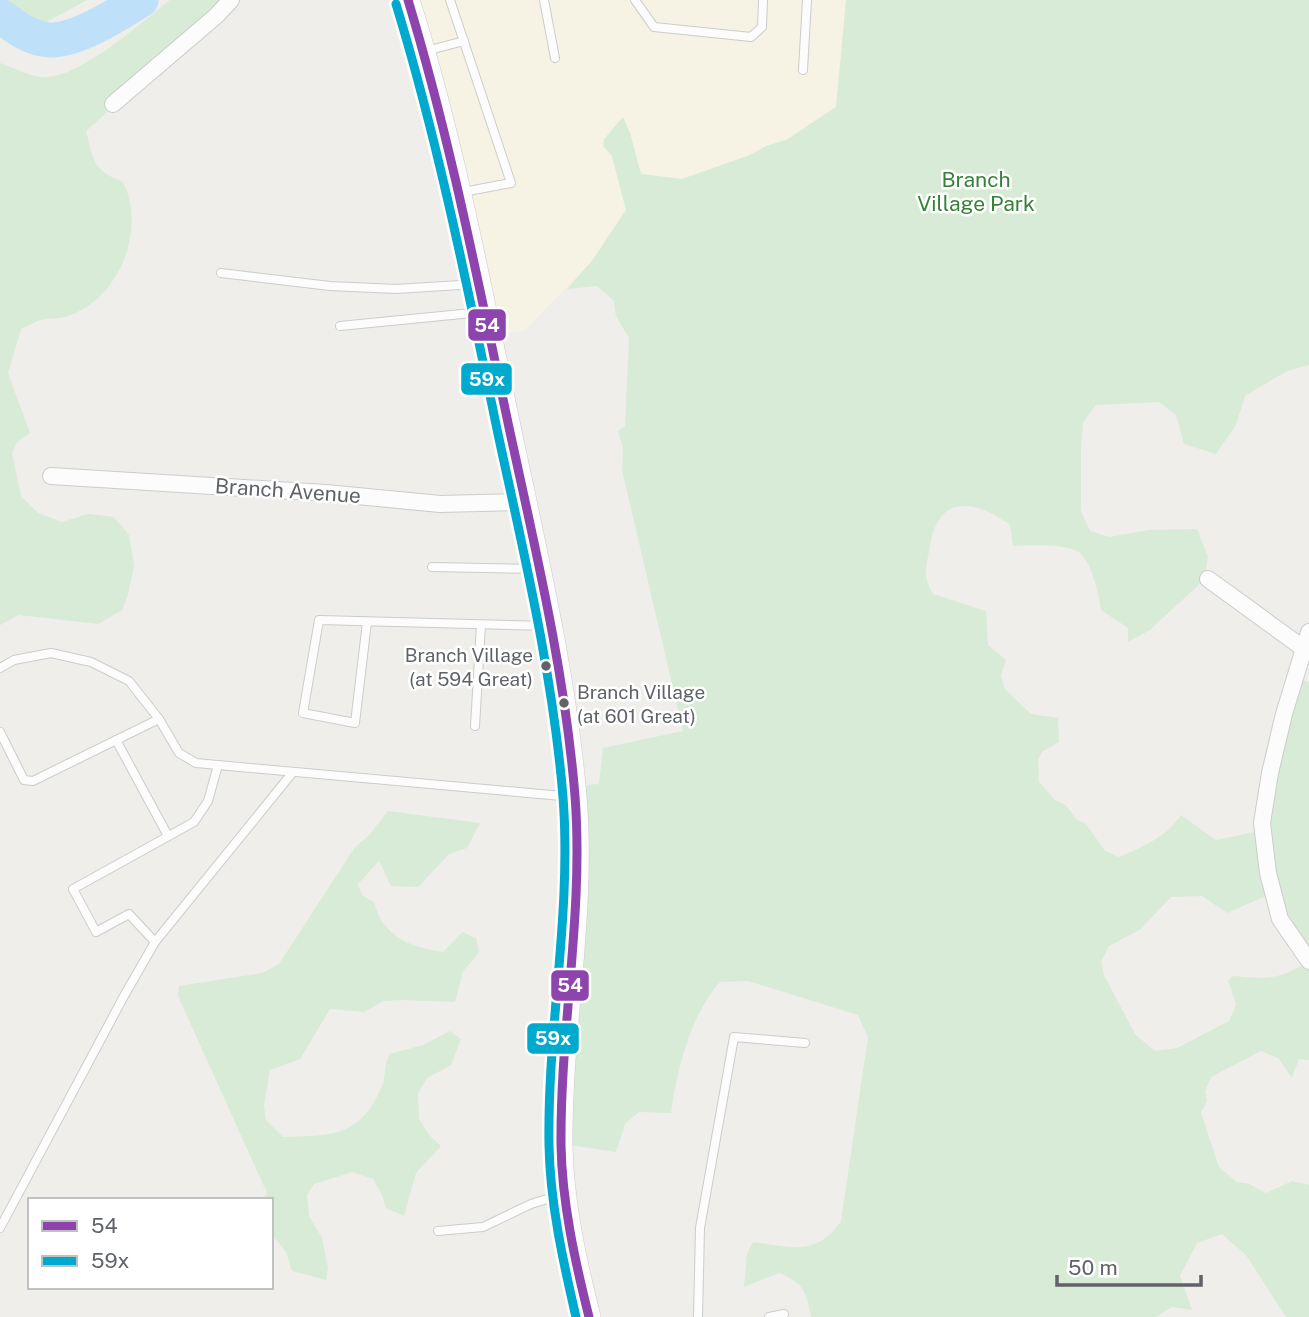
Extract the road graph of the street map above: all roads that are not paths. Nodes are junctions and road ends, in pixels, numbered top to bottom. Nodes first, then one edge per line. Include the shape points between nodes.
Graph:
1 (231, 0) edge
2 (408, 0) edge
3 (450, 0) edge
4 (544, 0) edge
5 (635, 0) edge
6 (763, 0) edge
7 (807, 0) edge
8 (464, 41) junction
9 (425, 51) junction
10 (555, 58) dead end
11 (803, 70) dead end
12 (113, 104) dead end
13 (460, 192) junction
14 (220, 273) dead end
15 (479, 284) junction
16 (485, 312) junction
17 (340, 326) dead end
18 (51, 476) dead end
19 (525, 502) junction
20 (432, 567) dead end
21 (538, 569) junction
22 (1208, 579) dead end
23 (367, 622) junction
24 (481, 625) junction
25 (549, 626) junction
26 (1309, 632) edge
27 (1303, 648) junction
28 (0, 668) edge
29 (159, 719) junction
30 (475, 726) dead end
31 (0, 732) edge
32 (116, 740) junction
33 (218, 765) junction
34 (293, 772) junction
35 (575, 797) junction
36 (168, 836) junction
37 (155, 942) junction
38 (1309, 961) edge
39 (805, 1043) dead end
40 (566, 1193) junction
41 (0, 1228) edge
42 (438, 1231) dead end
43 (784, 1314) dead end
44 (589, 1317) edge
45 (698, 1317) edge
46 (769, 1317) edge

1 - 12 street
2 - 9 main road
3 - 8 lane
4 - 10 lane
5 - 6 lane via 654,27 751,37 762,27
7 - 11 lane
8 - 9 lane
8 - 13 lane via 511,183
9 - 13 main road
13 - 15 main road
14 - 15 lane via 396,289
15 - 16 main road
16 - 17 lane
16 - 19 main road
18 - 19 street, Branch Avenue via 326,492 440,504
19 - 21 main road
20 - 21 lane
21 - 25 main road
22 - 27 street
23 - 23 lane via 319,620 303,713 355,723
23 - 24 lane
24 - 25 lane
24 - 30 lane
25 - 35 main road via 564,698
26 - 27 street
27 - 38 street via 1270,773 1262,824 1280,919
28 - 29 lane via 51,653 92,662 129,681
29 - 32 lane
29 - 33 lane via 179,753 196,763
31 - 32 lane via 24,780 33,781
32 - 36 lane
33 - 34 lane
33 - 36 lane via 208,802 194,822
34 - 35 lane
34 - 37 lane
35 - 40 main road via 574,942 561,1146
36 - 37 lane via 73,889 96,932 129,914
37 - 41 lane
39 - 45 lane via 734,1037 700,1228
40 - 42 lane via 483,1227
40 - 44 main road via 574,1259
43 - 46 lane

